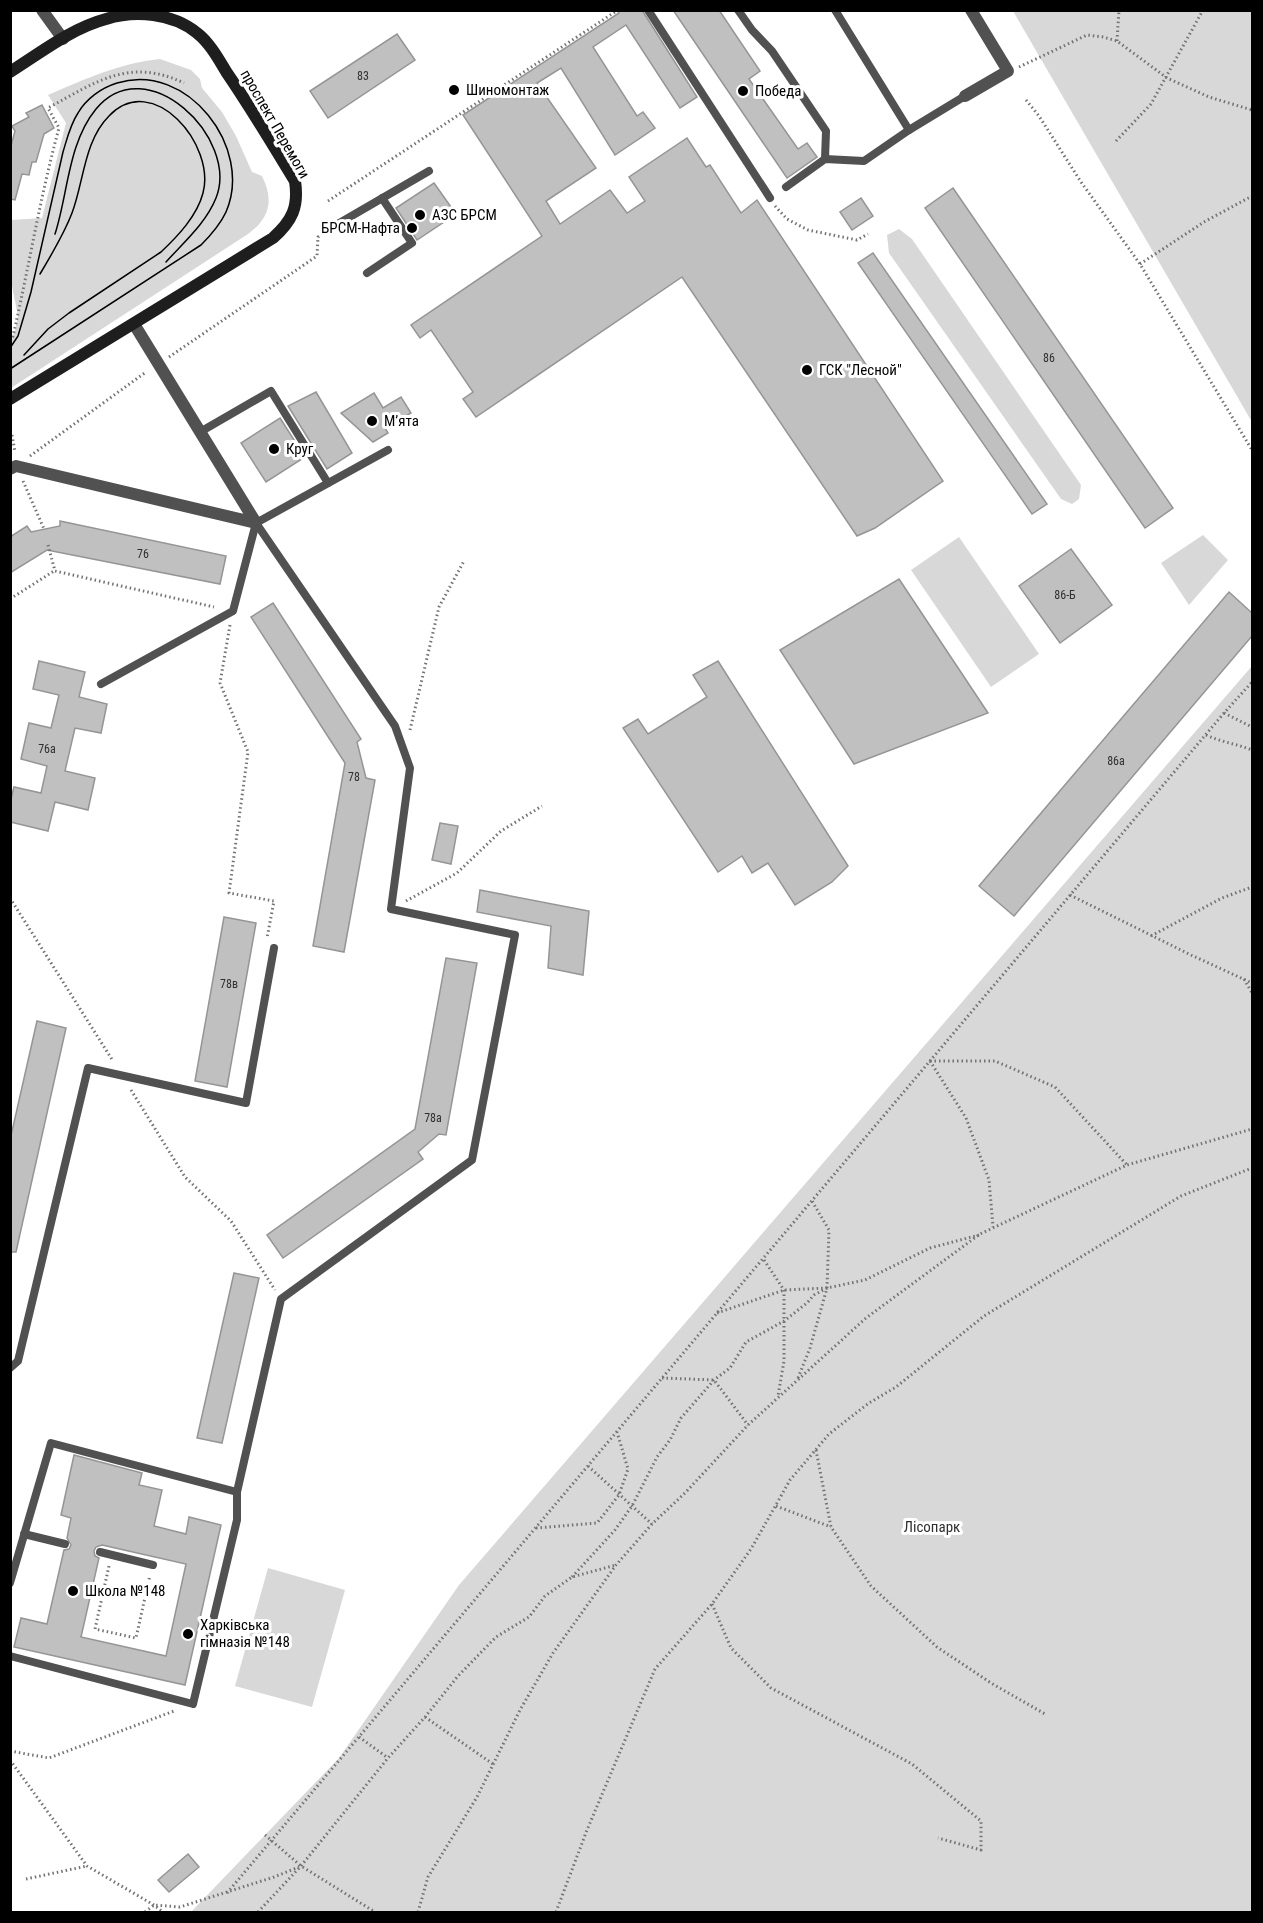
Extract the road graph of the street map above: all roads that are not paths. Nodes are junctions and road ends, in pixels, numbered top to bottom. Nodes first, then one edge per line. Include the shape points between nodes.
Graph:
1 (42, 10) edge
2 (648, 10) edge
3 (738, 10) edge
4 (835, 10) edge
5 (971, 10) edge
6 (149, 13) edge
7 (63, 39) junction
8 (10, 72) edge
9 (965, 96) joint
10 (909, 130) junction
11 (825, 159) junction
12 (429, 171) dead end
13 (786, 187) dead end
14 (382, 198) junction
15 (770, 198) road end
16 (336, 225) road end
17 (367, 273) dead end
18 (134, 324) junction
19 (10, 399) edge
20 (200, 432) junction
21 (388, 450) dead end
22 (13, 468) edge
23 (328, 483) junction
24 (256, 523) junction
25 (101, 684) dead end
26 (274, 948) dead end
27 (10, 1368) edge
28 (237, 1492) junction
29 (24, 1534) junction
30 (65, 1544) dead end
31 (100, 1552) dead end
32 (153, 1565) road end
33 (10, 1583) edge
34 (10, 1656) edge

1 - 7 street
2 - 15 lane
3 - 11 lane via 772,51 826,131
4 - 10 lane
5 - 9 street via 1008,71
6 - 7 main road, проспект Перемоги via 105,19
6 - 18 main road, проспект Перемоги via 184,24 209,46 295,181 297,196 285,227 273,238
7 - 8 main road, проспект Перемоги
9 - 10 lane
10 - 11 lane via 864,161
11 - 13 lane
12 - 14 lane
14 - 16 lane
14 - 17 lane via 412,243
18 - 19 main road, проспект Перемоги
18 - 20 street
20 - 23 lane via 271,391
20 - 24 street
21 - 23 lane
22 - 24 street
23 - 24 lane
24 - 25 lane via 233,611
24 - 28 lane via 395,726 405,753 410,768 391,909 515,935 472,1160 281,1299
26 - 27 lane via 246,1103 88,1068 18,1361
28 - 29 lane via 51,1443
28 - 34 lane via 237,1520 193,1704
29 - 30 lane
29 - 33 lane
31 - 32 lane

